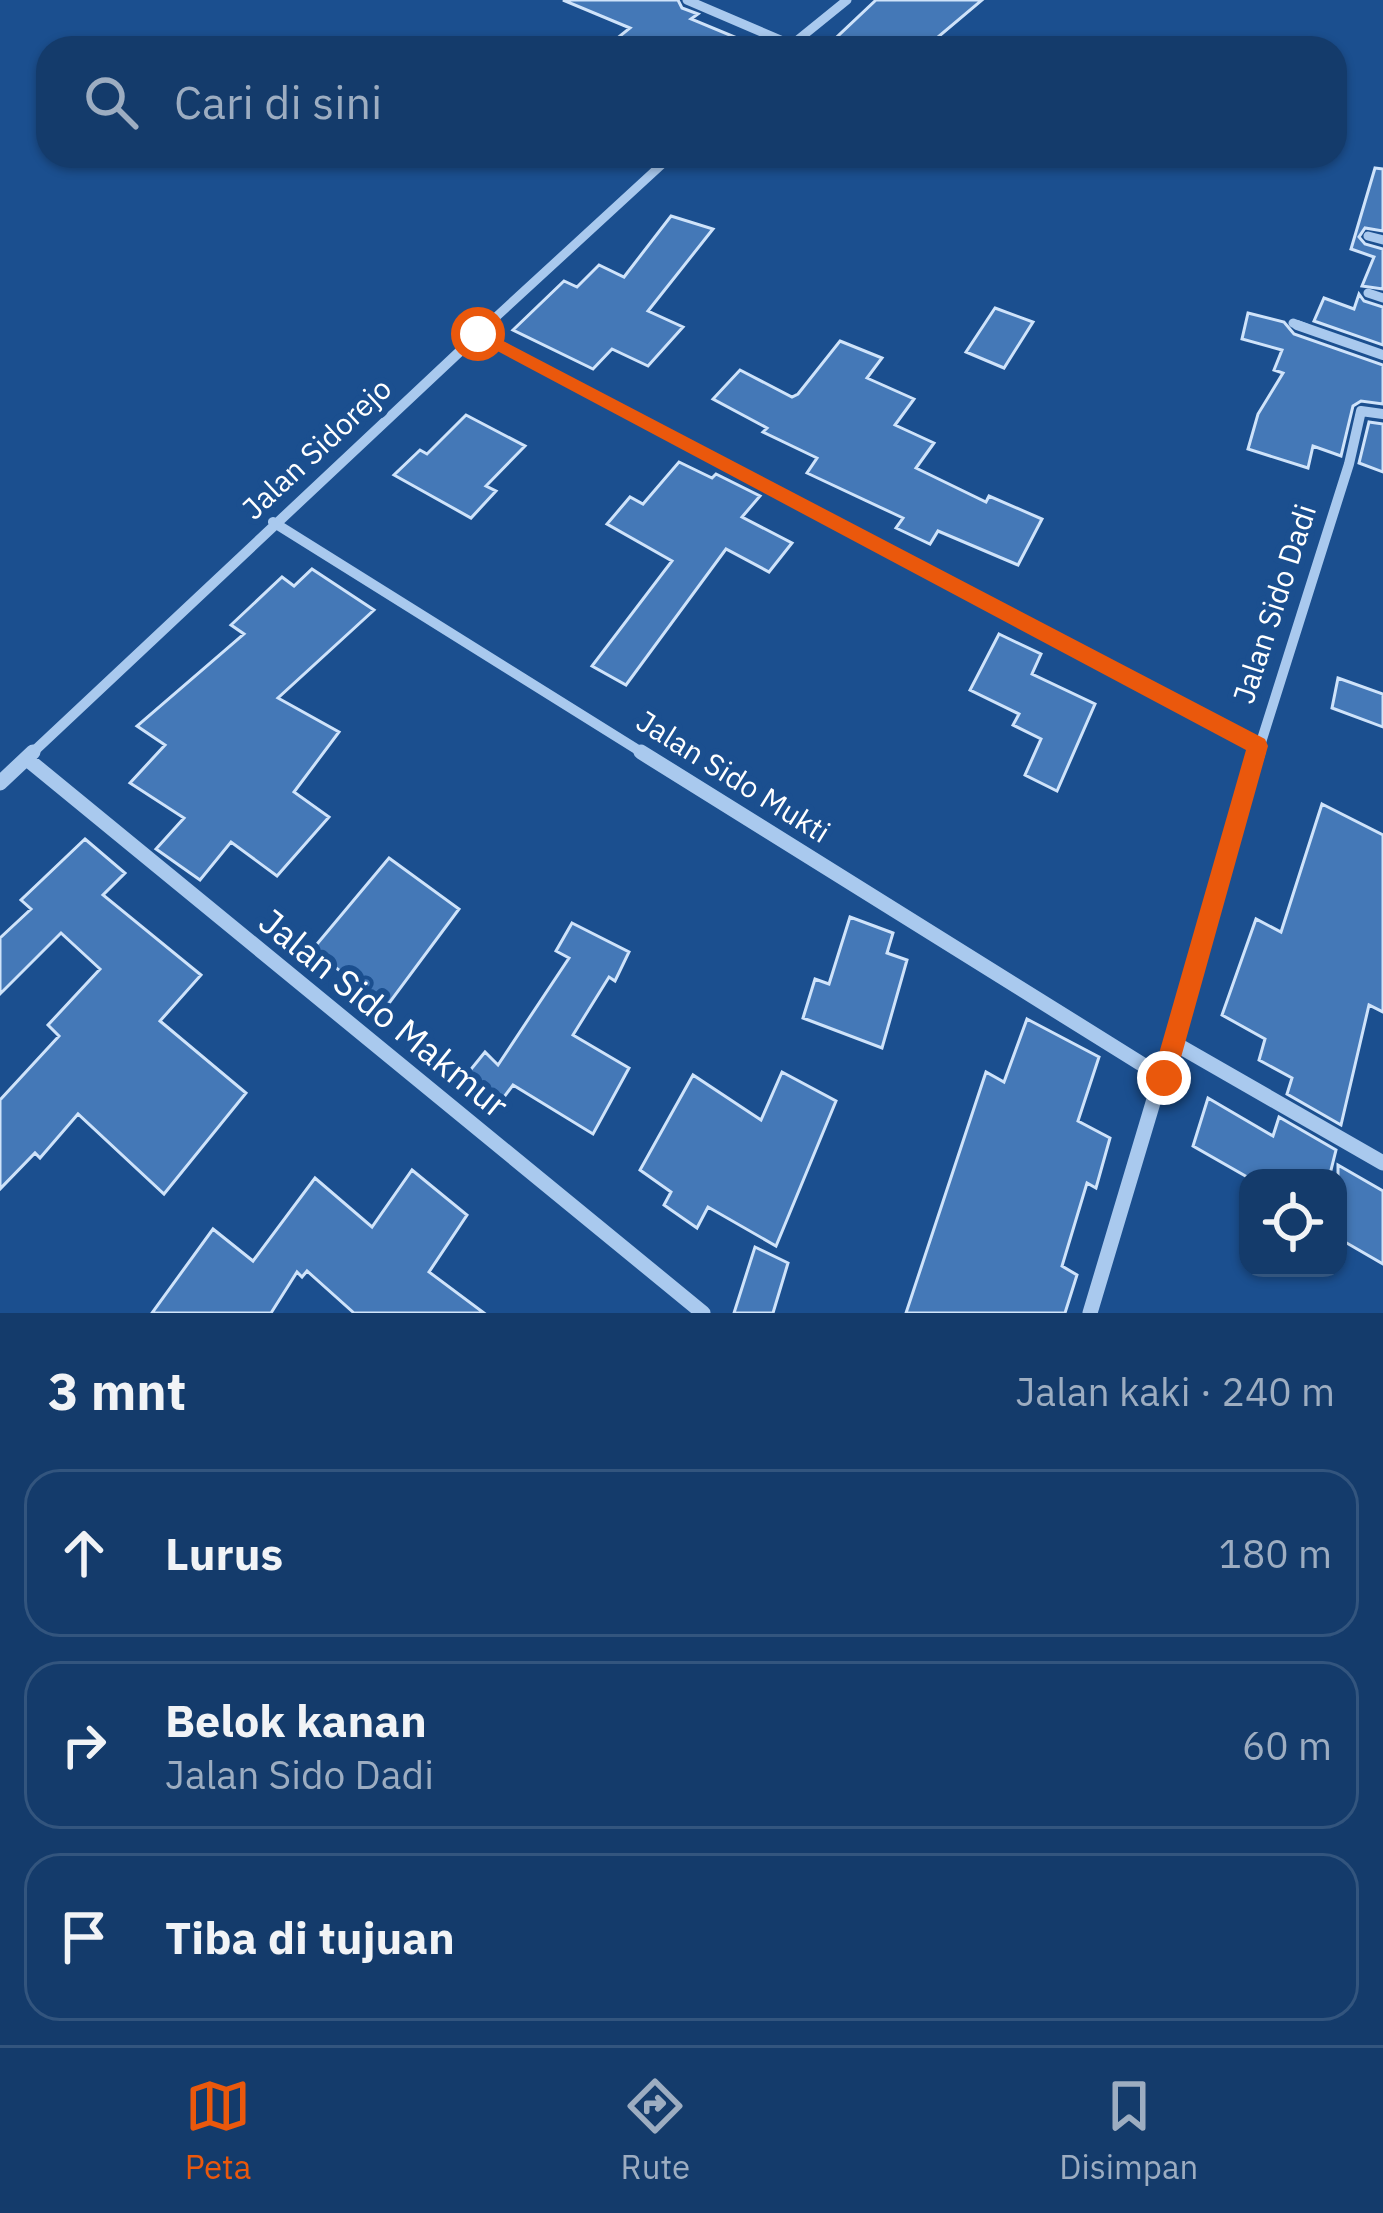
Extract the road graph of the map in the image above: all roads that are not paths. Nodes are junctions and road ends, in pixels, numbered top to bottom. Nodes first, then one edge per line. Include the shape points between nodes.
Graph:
1 (687, 0) edge
2 (847, 0) edge
3 (768, 36) edge
4 (806, 36) edge
5 (658, 168) edge
6 (1368, 236) dead end
7 (1383, 240) edge
8 (1369, 293) dead end
9 (1383, 298) edge
10 (1293, 323) dead end
11 (478, 334) junction
12 (1383, 355) edge
13 (1383, 414) edge
14 (273, 522) junction
15 (1257, 746) junction
16 (27, 759) junction
17 (0, 783) edge
18 (1174, 1043) junction
19 (1164, 1078) junction
20 (1383, 1163) edge
21 (703, 1313) edge
22 (1090, 1313) edge

1 - 3 street
2 - 4 street
5 - 11 street, Jalan Sidorejo
6 - 7 street
8 - 9 street
10 - 12 street
11 - 14 street, Jalan Sidorejo
11 - 15 street
13 - 15 street, Jalan Sido Dadi via 1360,411
14 - 16 street, Jalan Sidorejo
14 - 19 street, Jalan Sido Mukti
15 - 18 street, Jalan Sido Dadi
16 - 17 street, Jalan Sidorejo
16 - 21 street, Jalan Sido Makmur
18 - 19 street, Jalan Sido Dadi
18 - 20 street
19 - 22 street, Jalan Sido Dadi

